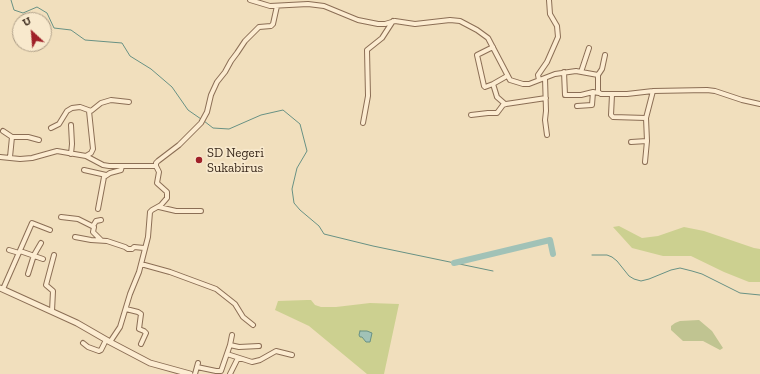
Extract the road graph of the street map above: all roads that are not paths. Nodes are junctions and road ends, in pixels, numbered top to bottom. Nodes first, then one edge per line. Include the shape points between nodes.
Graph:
1 (250, 0) edge
2 (549, 0) edge
3 (256, 1) edge
4 (277, 6) junction
5 (394, 21) junction
6 (493, 47) junction
7 (589, 48) dead end
8 (605, 55) dead end
9 (564, 72) junction
10 (581, 72) junction
11 (598, 75) junction
12 (507, 76) junction
13 (545, 78) junction
14 (539, 80) junction
15 (493, 84) junction
16 (653, 90) junction
17 (593, 92) junction
18 (599, 94) junction
19 (612, 94) junction
20 (546, 98) junction
21 (130, 102) dead end
22 (505, 104) junction
23 (760, 104) edge
24 (577, 106) dead end
25 (90, 111) junction
26 (471, 115) dead end
27 (646, 118) junction
28 (363, 123) dead end
29 (71, 125) dead end
30 (51, 128) dead end
31 (3, 131) dead end
32 (547, 135) dead end
33 (12, 137) junction
34 (39, 140) dead end
35 (647, 141) junction
36 (631, 142) dead end
37 (72, 154) junction
38 (86, 156) junction
39 (0, 157) edge
40 (10, 157) junction
41 (646, 162) dead end
42 (122, 166) junction
43 (156, 166) junction
44 (84, 170) dead end
45 (106, 175) junction
46 (158, 207) junction
47 (98, 209) dead end
48 (201, 211) dead end
49 (61, 217) dead end
50 (101, 220) dead end
51 (93, 226) junction
52 (50, 230) dead end
53 (75, 237) dead end
54 (101, 240) junction
55 (41, 243) dead end
56 (144, 248) junction
57 (9, 250) dead end
58 (19, 252) junction
59 (34, 255) junction
60 (54, 255) dead end
61 (43, 259) dead end
62 (141, 264) junction
63 (28, 274) dead end
64 (1, 288) edge
65 (126, 309) junction
66 (52, 311) junction
67 (252, 325) dead end
68 (232, 335) dead end
69 (108, 341) junction
70 (82, 343) dead end
71 (141, 344) dead end
72 (230, 345) junction
73 (259, 346) dead end
74 (227, 354) junction
75 (292, 355) dead end
76 (238, 358) junction
77 (175, 372) edge
78 (190, 374) edge
79 (195, 374) edge
80 (230, 374) edge

1 - 3 street
2 - 14 street via 550,14 557,26 558,37 538,75
3 - 4 street
4 - 5 street via 319,5 330,7 366,23 382,24
4 - 43 street via 273,25 259,27 245,40 217,82 201,123 179,145 158,160
5 - 6 street via 415,24 460,21 489,39
5 - 28 street via 382,38 367,50 368,96
6 - 12 street
6 - 15 street via 477,57 484,86
7 - 10 street
8 - 11 street via 603,67
9 - 10 street
9 - 13 street
9 - 17 street via 565,96
10 - 11 street
11 - 18 street
12 - 14 street via 511,81 522,84
12 - 15 street
13 - 14 street
13 - 20 street
15 - 22 street via 497,97
16 - 19 street
16 - 23 street via 715,91
16 - 27 street
17 - 18 street
17 - 24 street via 592,105
18 - 19 street
19 - 27 street via 613,117
20 - 22 street
20 - 32 street
21 - 25 street via 111,100
22 - 26 street via 497,113
25 - 30 street via 78,107 68,110 59,124
25 - 38 street via 93,149
27 - 35 street
29 - 37 street
31 - 33 street
33 - 34 street
33 - 40 street
35 - 36 street
35 - 41 street
37 - 38 street
37 - 40 street via 56,151 36,158
38 - 42 street via 103,165
39 - 40 street
42 - 43 street
42 - 45 street via 121,170
43 - 46 street via 159,172 157,183 166,190 167,195
44 - 45 street
45 - 47 street
46 - 48 street via 176,212
46 - 56 street via 150,212 148,237
49 - 51 street via 78,219
50 - 51 street via 96,221
51 - 54 street via 93,232
52 - 58 street via 33,223
53 - 54 street
54 - 56 street via 128,249
55 - 59 street
56 - 62 street
57 - 58 street
58 - 59 street
58 - 64 street
59 - 61 street
59 - 63 street
60 - 66 street via 46,285 53,291
62 - 65 street
62 - 67 street via 216,289 235,304
64 - 66 street
65 - 69 street via 120,327
65 - 71 street via 141,314 139,328 146,333
66 - 69 street
68 - 72 street
69 - 70 street via 99,351
69 - 77 street via 150,363
72 - 73 street
72 - 74 street
74 - 76 street
74 - 79 street via 221,371 198,365
75 - 76 street via 277,350 254,362
76 - 80 street
77 - 78 street

